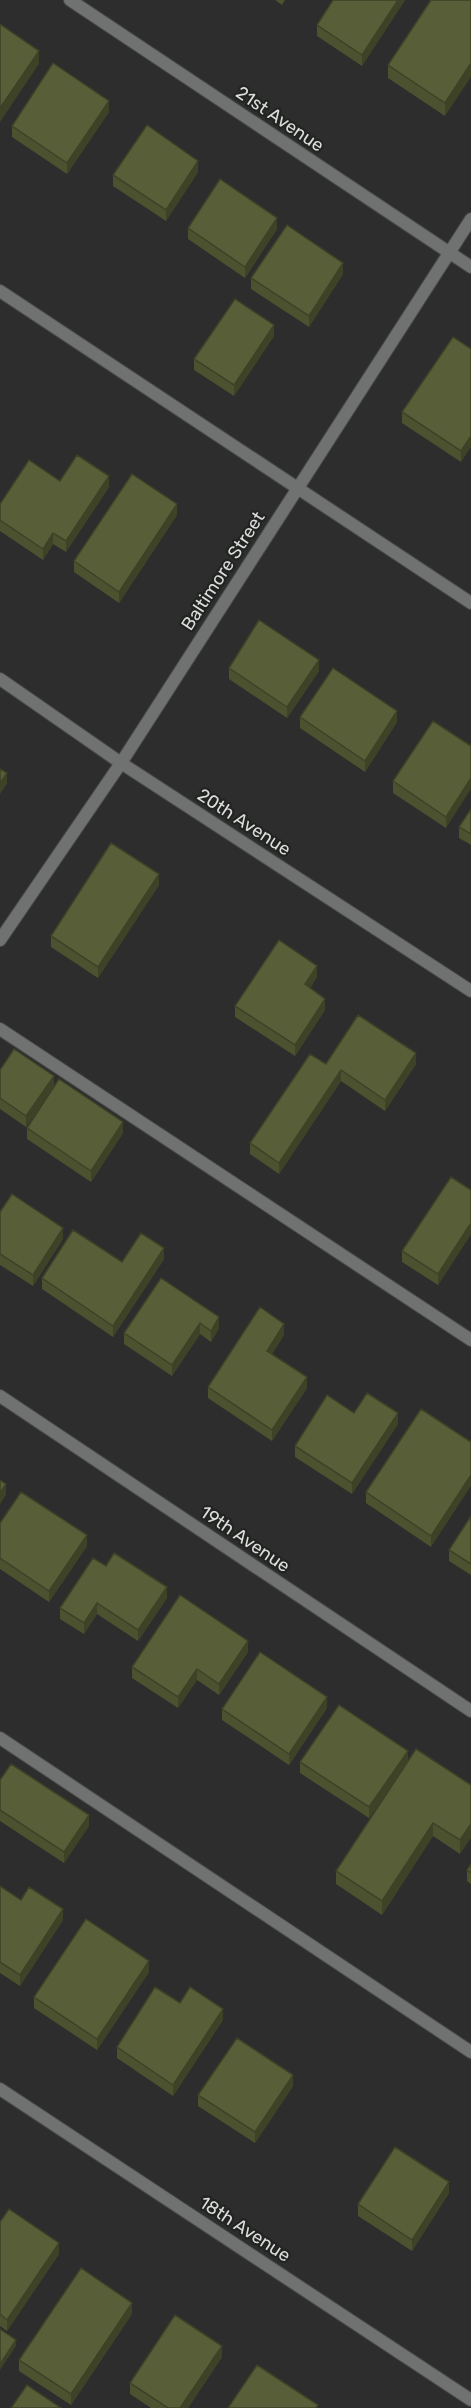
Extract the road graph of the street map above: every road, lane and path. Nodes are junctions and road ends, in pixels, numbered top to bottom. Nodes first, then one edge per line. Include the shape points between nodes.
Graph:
1 (70, 0) edge
2 (471, 219) edge
3 (449, 253) junction
4 (471, 267) edge
5 (0, 291) edge
6 (298, 488) junction
7 (471, 603) edge
8 (0, 679) edge
9 (121, 763) junction
10 (0, 940) edge
11 (471, 991) edge
12 (0, 1029) edge
13 (471, 1340) edge
14 (0, 1396) edge
15 (471, 1711) edge
16 (0, 1738) edge
17 (471, 2052) edge
18 (0, 2089) edge
19 (471, 2400) edge

1 - 3 street, 21st Avenue
2 - 3 street, Baltimore Street
3 - 4 street, 21st Avenue
3 - 6 street, Baltimore Street
5 - 6 street
6 - 7 street
6 - 9 street, Baltimore Street
8 - 9 street, 20th Avenue
9 - 10 street, Baltimore Street
9 - 11 street, 20th Avenue
12 - 13 street
14 - 15 street, 19th Avenue
16 - 17 street
18 - 19 street, 18th Avenue

